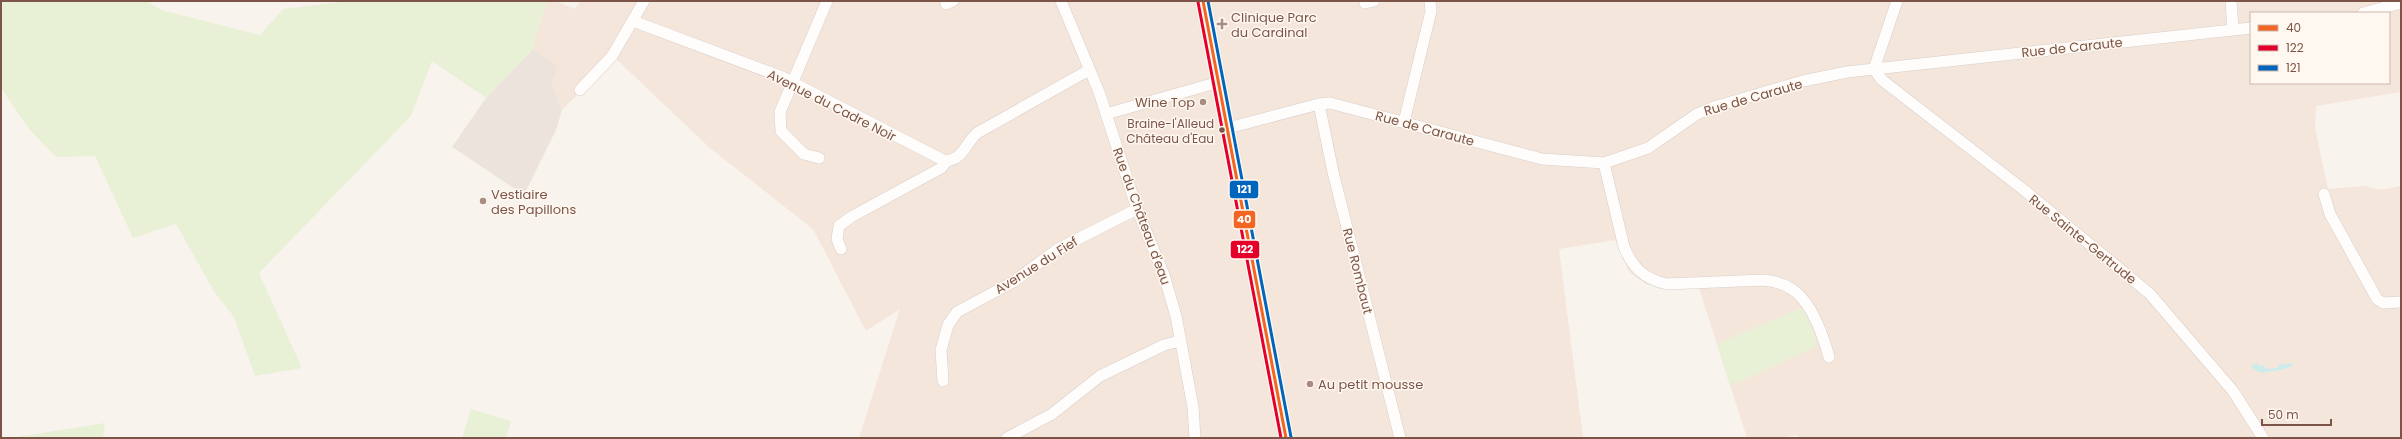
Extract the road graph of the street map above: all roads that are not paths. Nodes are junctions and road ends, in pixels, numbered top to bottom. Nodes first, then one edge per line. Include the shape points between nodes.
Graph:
1 (644, 1) edge
2 (826, 1) edge
3 (1061, 1) edge
4 (1203, 1) edge
5 (1430, 1) edge
6 (1897, 1) edge
7 (2230, 1) edge
8 (2401, 3) edge
9 (2368, 12) edge
10 (633, 21) junction
11 (2250, 28) edge
12 (2232, 30) junction
13 (1874, 69) junction
14 (1089, 70) junction
15 (1219, 82) junction
16 (794, 83) junction
17 (580, 90) dead end
18 (1319, 104) junction
19 (1106, 114) junction
20 (1404, 122) junction
21 (1228, 128) junction
22 (819, 158) dead end
23 (943, 160) junction
24 (1604, 163) junction
25 (2324, 194) dead end
26 (1137, 208) junction
27 (840, 249) dead end
28 (2401, 302) edge
29 (1180, 341) junction
30 (1829, 357) dead end
31 (943, 381) dead end
32 (1007, 438) edge
33 (1195, 438) edge
34 (1286, 438) edge
35 (1400, 438) edge
36 (2263, 438) edge

1 - 10 street
2 - 16 street
3 - 14 street, Rue du Château d'eau
4 - 15 main road
5 - 20 street via 1431,10
6 - 13 street
7 - 12 street
8 - 9 street
10 - 16 street, Avenue du Cadre Noir
10 - 17 street via 612,56
11 - 12 street, Rue de Caraute
12 - 13 street, Rue de Caraute
13 - 24 street, Rue de Caraute via 1811,80 1714,107 1697,114 1648,148
13 - 36 street, Rue Sainte-Gertrude via 1882,80 2018,186 2150,294 2233,392
14 - 19 street, Rue du Château d'eau
14 - 23 street via 977,133 961,155
15 - 19 street
15 - 21 main road
16 - 22 street via 780,112 781,131 804,154
16 - 23 street, Avenue du Cadre Noir
18 - 20 street, Rue de Caraute via 1330,103
18 - 21 street, Rue de Caraute
18 - 35 street, Rue Rombaut via 1335,180
19 - 26 street, Rue du Château d'eau
20 - 24 street, Rue de Caraute via 1542,159
21 - 34 main road
23 - 27 street via 940,168 851,217 840,226 837,239
24 - 30 street via 1624,247 1641,274 1653,281 1667,284 1764,280 1785,285 1803,299 1812,312
25 - 28 street via 2330,214 2377,299 2383,303
26 - 29 street, Rue du Château d'eau via 1164,275 1176,316
26 - 31 street, Avenue du Fief via 1058,249 1013,282 957,312 948,325 941,350
29 - 32 street via 1164,345 1100,376 1052,414
29 - 33 street, Rue du Château d'eau via 1193,407

